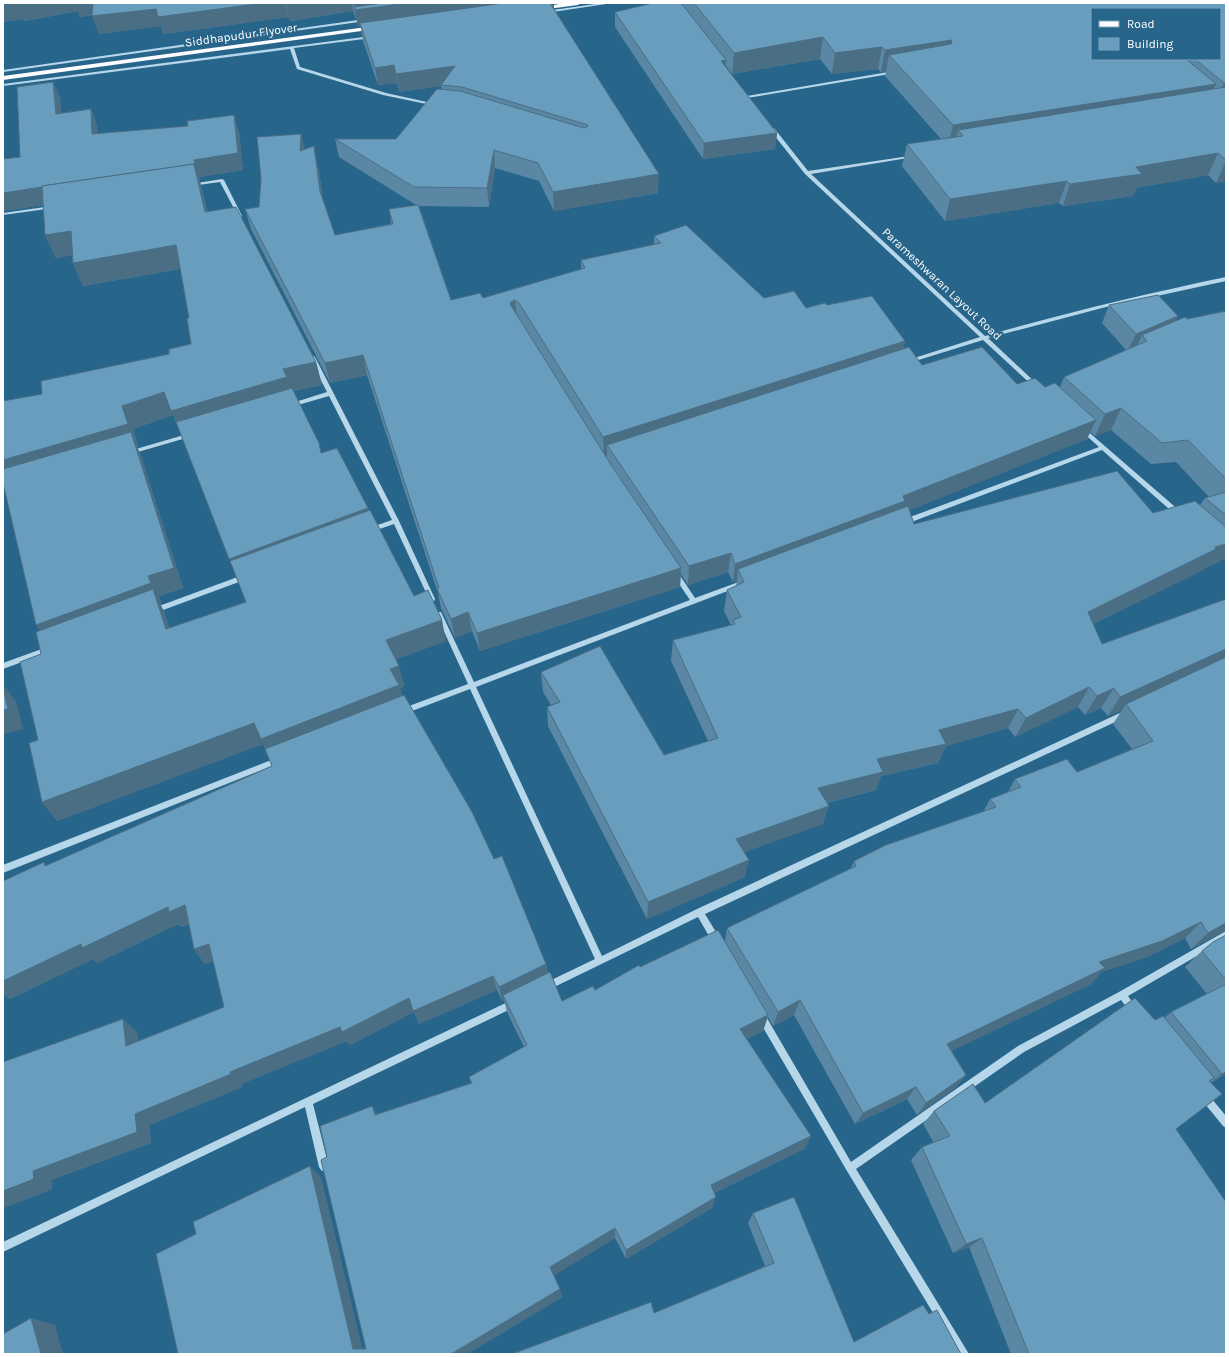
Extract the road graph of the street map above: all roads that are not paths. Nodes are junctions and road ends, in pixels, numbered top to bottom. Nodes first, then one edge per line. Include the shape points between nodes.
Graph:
1 (578, 3) edge
2 (611, 3) edge
3 (537, 11) joint
4 (372, 19) dead end
5 (379, 28) edge
6 (376, 36) edge
7 (292, 48) junction
8 (3, 71) edge
9 (899, 71) edge
10 (3, 78) edge
11 (3, 85) edge
12 (742, 91) edge
13 (438, 105) edge
14 (766, 122) edge
15 (916, 155) edge
16 (807, 173) junction
17 (183, 186) edge
18 (58, 206) edge
19 (3, 214) edge
20 (244, 223) edge
21 (1226, 279) edge
22 (984, 337) junction
23 (309, 351) edge
24 (902, 364) edge
25 (331, 393) junction
26 (1043, 393) edge
27 (285, 407) edge
28 (1075, 423) edge
29 (201, 432) edge
30 (1102, 448) junction
31 (125, 454) edge
32 (1185, 518) edge
33 (396, 521) junction
34 (895, 526) edge
35 (366, 532) edge
36 (673, 569) edge
37 (255, 573) edge
38 (754, 578) edge
39 (694, 601) junction
40 (144, 614) edge
41 (55, 647) edge
42 (3, 666) edge
43 (472, 684) junction
44 (1132, 710) edge
45 (397, 714) edge
46 (286, 758) edge
47 (3, 869) edge
48 (700, 912) junction
49 (1226, 935) edge
50 (721, 947) edge
51 (600, 962) junction
52 (536, 992) edge
53 (1122, 995) junction
54 (522, 999) edge
55 (757, 1009) edge
56 (1142, 1020) edge
57 (1196, 1087) edge
58 (308, 1101) junction
59 (1226, 1123) edge
60 (850, 1168) junction
61 (327, 1178) edge
62 (3, 1247) edge
63 (964, 1354) edge

1 - 3 main road
2 - 3 street
4 - 8 street
5 - 10 main road, Siddhapudur Flyover
6 - 7 street
7 - 11 street
7 - 13 street via 298,68 385,94
9 - 12 street via 748,99
14 - 16 street, Parameshwaran Layout Road
15 - 16 street
16 - 22 street, Parameshwaran Layout Road
17 - 20 street via 222,180
18 - 19 street
21 - 22 street via 1172,289
22 - 24 street
22 - 26 street, Parameshwaran Layout Road
23 - 25 street
25 - 27 street
25 - 33 street
28 - 30 street
29 - 31 street
30 - 32 street
30 - 34 street
33 - 35 street
33 - 43 street
36 - 39 street
37 - 40 street
38 - 39 street
39 - 43 street
41 - 42 street
43 - 45 street
43 - 51 street
44 - 48 street
46 - 47 street
48 - 50 street
48 - 51 street
49 - 53 street
51 - 52 street
53 - 56 street
53 - 60 street via 1021,1049
54 - 58 street
55 - 60 street
57 - 59 street
58 - 61 street
58 - 62 street
60 - 63 street

